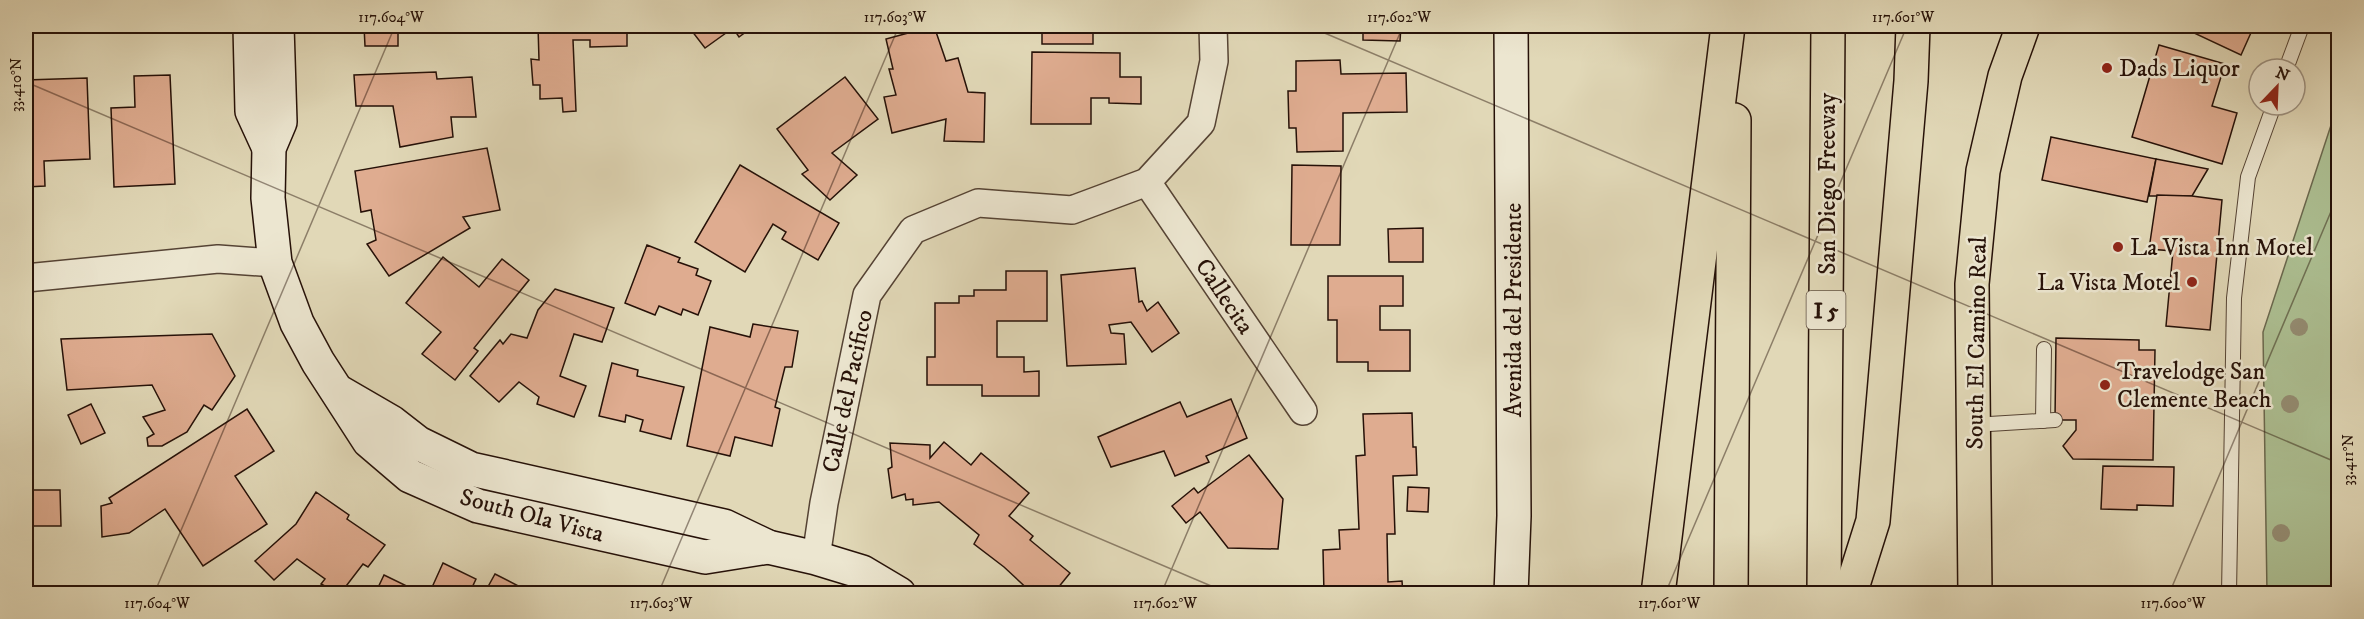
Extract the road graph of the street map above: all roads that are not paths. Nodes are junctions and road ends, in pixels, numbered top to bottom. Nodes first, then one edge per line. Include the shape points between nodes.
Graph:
1 (250, 26) edge
2 (277, 26) edge
3 (1214, 26) edge
4 (1511, 26) edge
5 (1728, 26) edge
6 (1735, 26) edge
7 (1828, 26) edge
8 (1914, 26) edge
9 (2023, 26) edge
10 (2302, 26) edge
11 (2290, 57) edge
12 (2270, 117) edge
13 (269, 148) junction
14 (1147, 182) junction
15 (275, 263) junction
16 (26, 278) edge
17 (2044, 349) dead end
18 (1303, 411) dead end
19 (1973, 425) junction
20 (816, 558) junction
21 (899, 594) edge
22 (1511, 594) edge
23 (1658, 594) edge
24 (1731, 594) edge
25 (1824, 594) edge
26 (1850, 594) edge
27 (1975, 594) edge
28 (2229, 594) edge

1 - 13 main road, South Ola Vista via 252,111
2 - 13 main road, South Ola Vista via 280,122
3 - 14 street, Calle del Pacifico via 1214,61 1201,123
4 - 22 main road, Avenida del Presidente
5 - 23 main road
6 - 24 main road
7 - 25 main road, San Diego Freeway / I 5
8 - 26 main road via 1873,521
9 - 19 main road, South El Camino Real via 2005,76 1983,171 1972,284
10 - 11 lane
12 - 28 lane via 2248,177 2234,298
13 - 15 main road, South Ola Vista via 268,198
14 - 18 street, Callecita
14 - 20 street, Calle del Pacifico via 1072,210 978,203 913,230 867,296
15 - 16 street via 218,259
15 - 20 main road, South Ola Vista via 297,323 337,391 391,422 418,443 471,469 724,526 768,547
17 - 19 lane via 2049,420
19 - 27 main road, South El Camino Real
20 - 21 main road, South Ola Vista via 862,572

